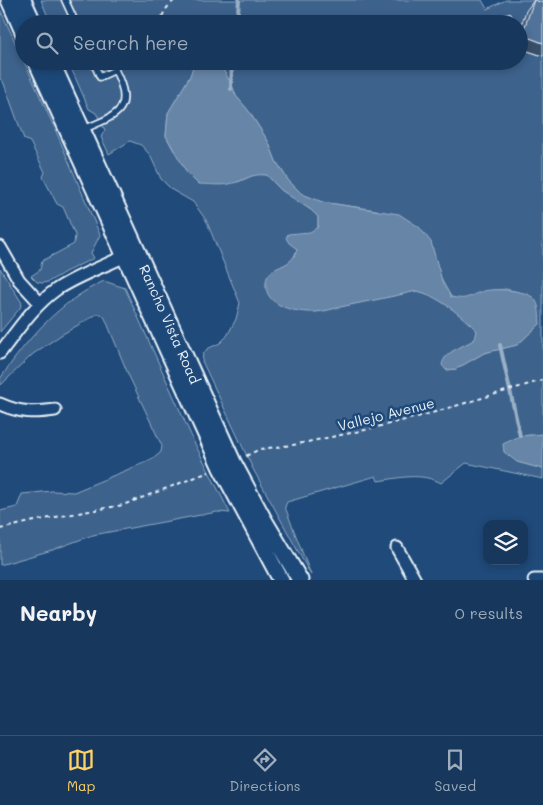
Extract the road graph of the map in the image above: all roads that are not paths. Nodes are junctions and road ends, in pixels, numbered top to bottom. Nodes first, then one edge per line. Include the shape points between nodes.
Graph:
1 (9, 0) edge
2 (23, 0) edge
3 (65, 0) edge
4 (16, 15) edge
5 (30, 15) edge
6 (72, 15) edge
7 (40, 70) edge
8 (55, 70) edge
9 (97, 70) edge
10 (115, 70) edge
11 (115, 70) edge
12 (82, 130) junction
13 (0, 247) edge
14 (130, 254) junction
15 (40, 303) junction
16 (0, 353) edge
17 (0, 404) edge
18 (55, 410) dead end
19 (397, 548) dead end
20 (281, 580) edge
21 (300, 580) edge
22 (415, 580) edge
23 (534, 580) edge
24 (543, 580) edge

1 - 4 main road
2 - 5 main road
3 - 6 lane
7 - 14 main road, Rancho Vista Road
8 - 12 main road, Rancho Vista Road
9 - 10 lane via 100,77
11 - 12 lane via 124,93 123,104 112,117
12 - 14 main road, Rancho Vista Road
13 - 15 street via 19,280
14 - 15 street via 86,273
14 - 20 main road, Rancho Vista Road via 221,468
14 - 21 main road, Rancho Vista Road via 233,462
15 - 16 street
17 - 18 street via 32,413
19 - 22 street
23 - 24 street

